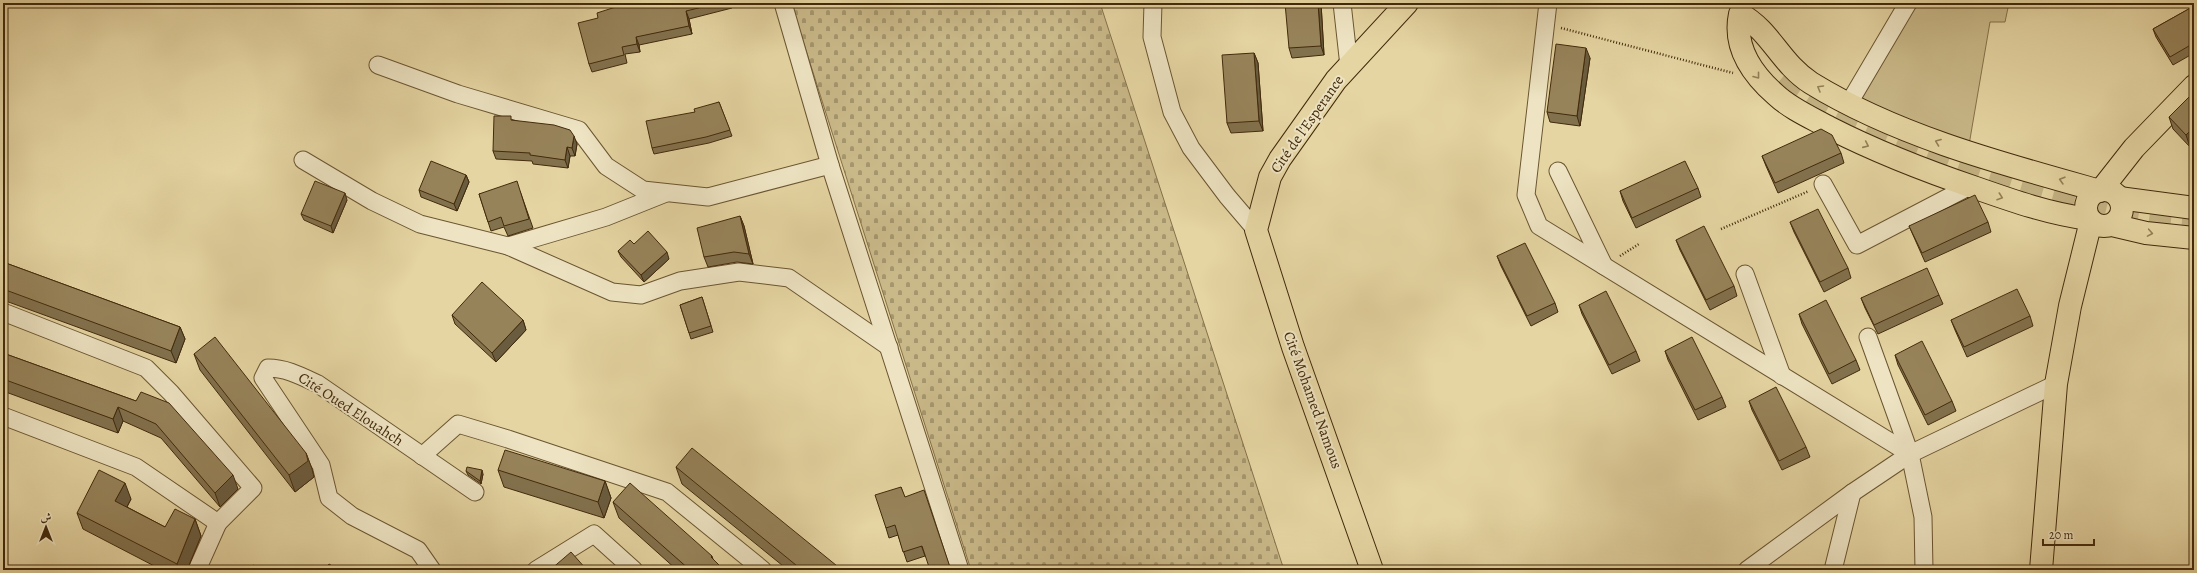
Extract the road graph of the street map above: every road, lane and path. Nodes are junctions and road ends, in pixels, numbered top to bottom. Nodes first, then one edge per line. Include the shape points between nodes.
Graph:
1 (783, 3) edge
2 (1152, 3) edge
3 (1342, 3) edge
4 (1407, 3) edge
5 (1548, 3) edge
6 (1908, 3) edge
7 (1738, 8) edge
8 (1546, 24) junction
9 (378, 64) dead end
10 (1349, 66) junction
11 (1731, 72) dead end
12 (1782, 78) tunnel mouth
13 (2194, 86) edge
14 (1849, 103) junction
15 (303, 160) dead end
16 (830, 164) junction
17 (1558, 171) dead end
18 (1823, 184) joint
19 (1970, 186) junction
20 (668, 192) junction
21 (2110, 194) junction
22 (2194, 208) edge
23 (2100, 223) junction
24 (1721, 229) dead end
25 (1256, 230) junction
26 (2194, 238) edge
27 (508, 246) junction
28 (1604, 266) junction
29 (1745, 274) dead end
30 (3, 312) edge
31 (1868, 337) dead end
32 (889, 347) junction
33 (1782, 376) junction
34 (2056, 384) junction
35 (3, 416) edge
36 (1910, 454) junction
37 (422, 456) junction
38 (475, 492) dead end
39 (1852, 493) junction
40 (218, 523) junction
41 (197, 570) edge
42 (432, 570) edge
43 (536, 570) edge
44 (634, 570) edge
45 (763, 570) edge
46 (960, 570) edge
47 (1372, 570) edge
48 (1747, 570) edge
49 (1833, 570) edge
50 (1924, 570) edge
51 (2041, 570) edge

1 - 16 street
2 - 25 street via 1152,37 1172,112 1191,148
3 - 10 street, Cité de l'Esperance
4 - 10 main road, Cité de l'Esperance
5 - 8 street
6 - 14 street
7 - 12 main road via 1760,55
14 -> 7 main road via 1808,81 1789,66 1757,25
7 -> 19 main road via 1738,36 1745,57 1764,85 1777,96 1797,110 1849,138 1939,176
8 - 11 path
8 - 28 street via 1526,195 1539,226
9 - 20 street via 458,94 580,130 606,166 643,190
10 - 25 main road, Cité de l'Esperance via 1308,120 1270,177
13 - 21 main road via 2134,148
21 -> 14 main road via 1970,154
15 - 27 street via 372,201 420,224
16 - 20 street via 708,197
16 - 32 street
17 - 28 street
18 - 19 street via 1857,245
18 - 24 path
19 -> 23 main road via 2036,208
20 - 27 street via 606,217
21 - 22 main road
21 - 23 main road via 2122,211 2120,217
21 - 23 main road via 2089,198 2087,203 2086,210
23 -> 26 main road via 2146,233
23 - 34 main road via 2084,253 2070,306
25 - 47 main road, Cité Mohamed Namous via 1293,347
27 - 32 street via 612,292 641,295 680,281 739,272 789,278
28 - 33 street
29 - 33 street
30 - 40 street via 146,368 171,393 253,488
31 - 36 street
32 - 46 street
33 - 36 street
34 - 36 street
34 - 51 main road
35 - 40 street via 136,467
36 - 39 street
36 - 50 street via 1923,517
37 - 38 street, Cité Oued Elouahch
37 - 42 street, Cité Oued Elouahch via 318,384 295,373 268,368 263,378 321,465 329,498 352,516 418,550
37 - 45 street via 458,424 667,492
39 - 48 street
39 - 49 street
40 - 41 street
43 - 44 street via 594,534

